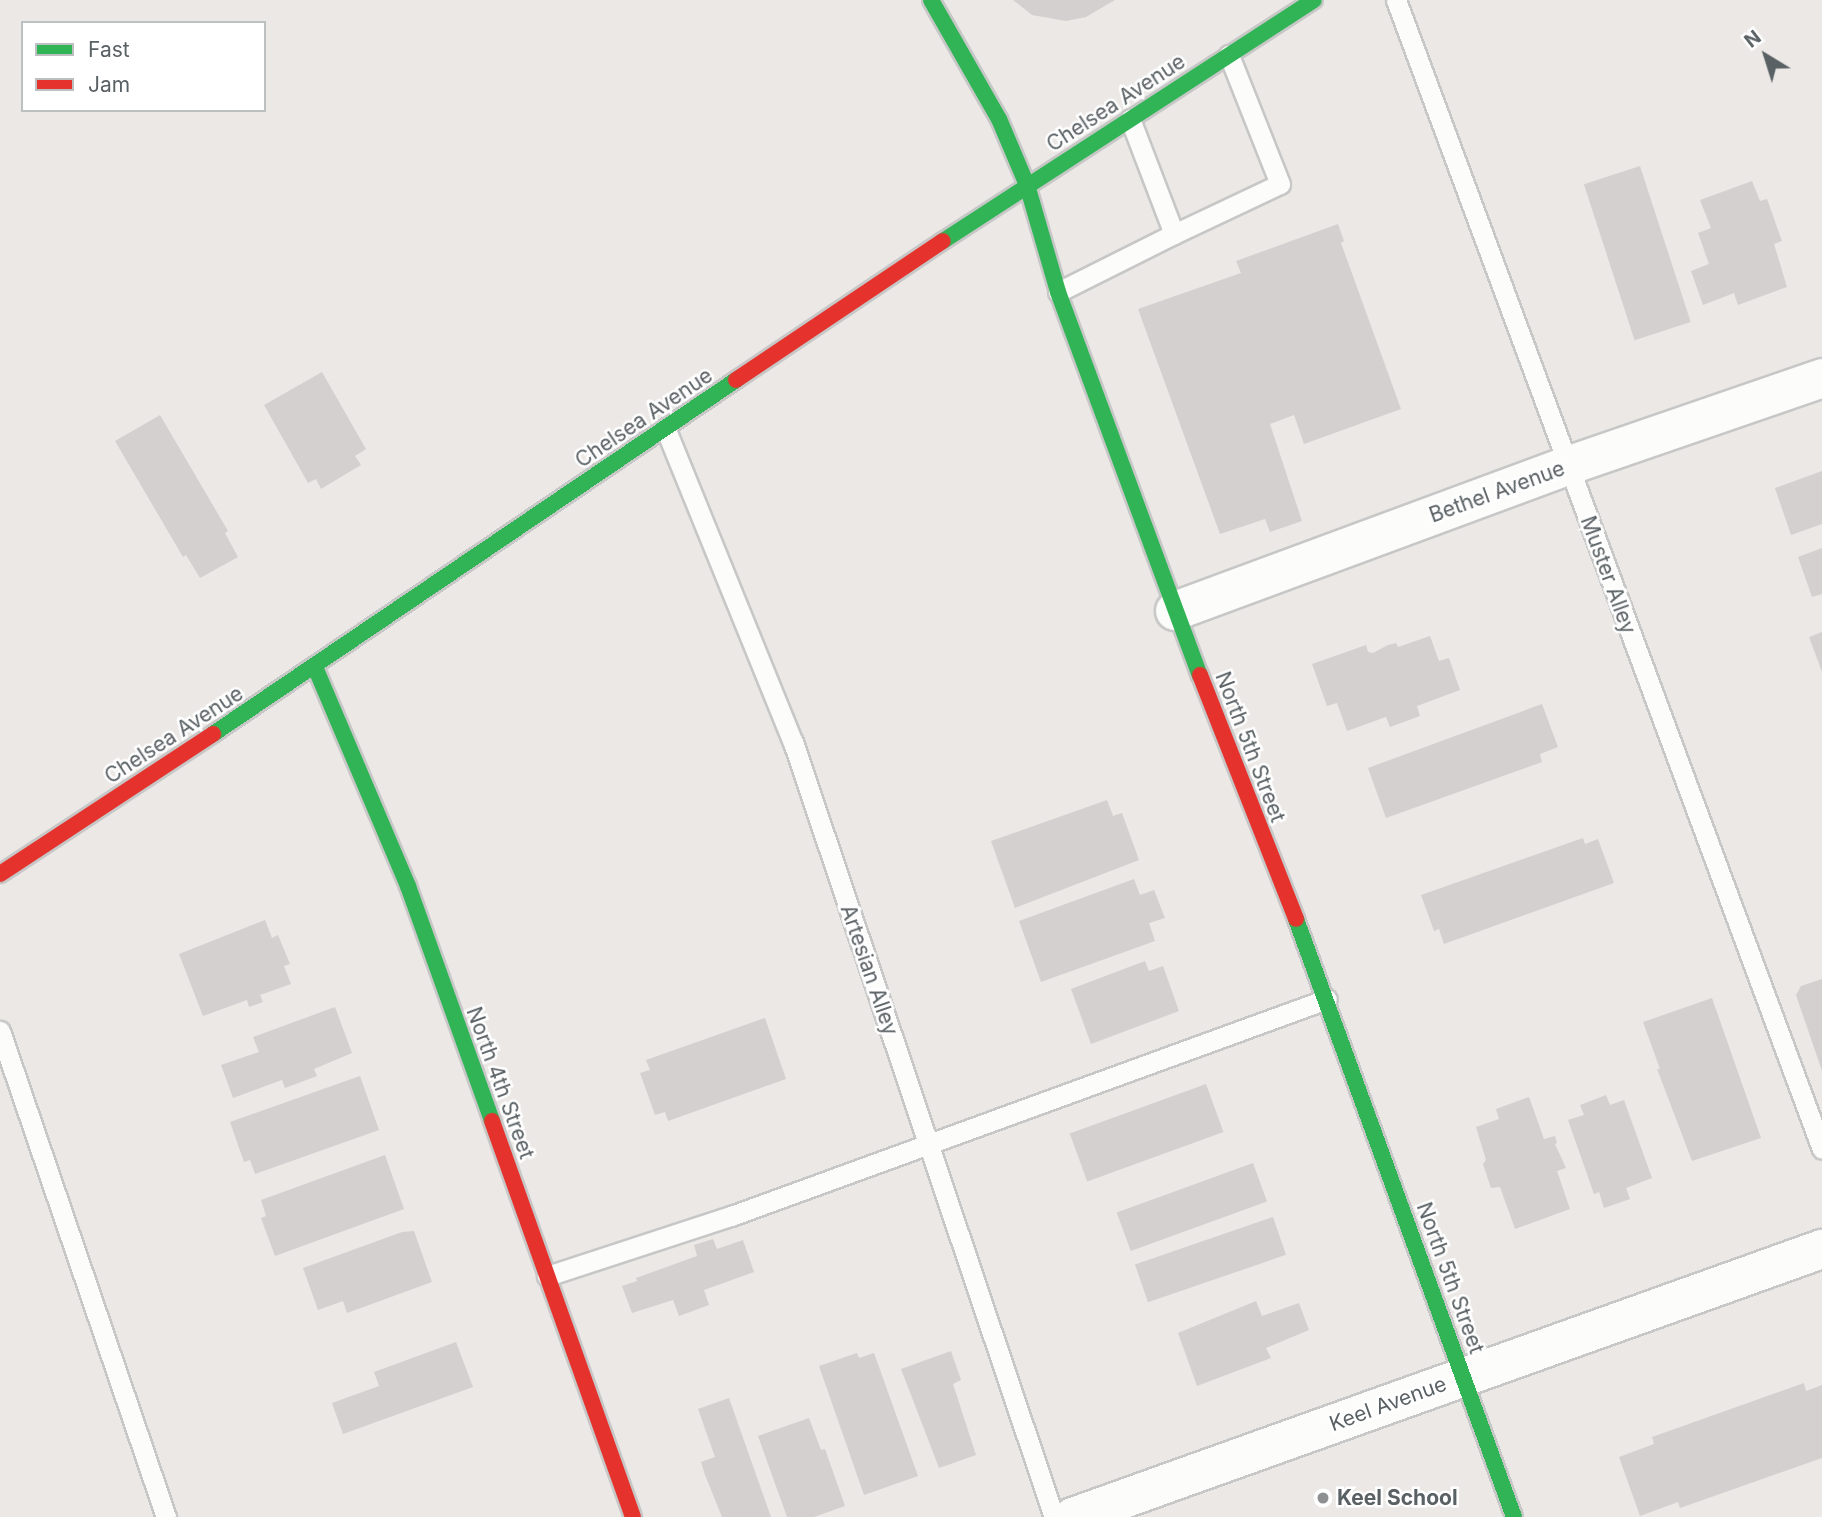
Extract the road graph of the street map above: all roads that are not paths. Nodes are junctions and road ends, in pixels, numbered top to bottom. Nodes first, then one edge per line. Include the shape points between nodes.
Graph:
1 (931, 0) edge
2 (1314, 0) edge
3 (1396, 0) edge
4 (1229, 55) junction
5 (1130, 119) junction
6 (1027, 185) junction
7 (1174, 234) junction
8 (1058, 292) junction
9 (1822, 378) edge
10 (666, 430) junction
11 (1567, 466) junction
12 (1175, 611) junction
13 (315, 667) junction
14 (0, 874) edge
15 (1327, 999) junction
16 (0, 1031) edge
17 (928, 1145) junction
18 (1822, 1150) edge
19 (1822, 1249) edge
20 (547, 1276) junction
21 (1464, 1377) junction
22 (166, 1517) edge
23 (633, 1517) edge
24 (1054, 1517) edge
25 (1073, 1517) edge
26 (1514, 1517) edge

1 - 6 street, North 5th Street via 999,119
2 - 4 street, Chelsea Avenue
3 - 11 lane, Muster Alley
4 - 5 street, Chelsea Avenue
4 - 7 lane via 1280,184
5 - 6 street, Chelsea Avenue
5 - 7 lane
6 - 8 street, North 5th Street
6 - 10 street, Chelsea Avenue
7 - 8 lane
8 - 12 street, North 5th Street
9 - 11 street, Bethel Avenue
10 - 13 street, Chelsea Avenue
10 - 17 lane, Artesian Alley via 793,742
11 - 12 street, Bethel Avenue
11 - 18 lane, Muster Alley
12 - 15 street, North 5th Street
13 - 14 street, Chelsea Avenue
13 - 20 street, North 4th Street via 408,886
15 - 17 lane
15 - 21 street, North 5th Street
16 - 22 lane
17 - 20 lane
17 - 24 lane, Artesian Alley
19 - 21 street, Keel Avenue
20 - 23 street, North 4th Street
21 - 25 street, Keel Avenue
21 - 26 street, North 5th Street

